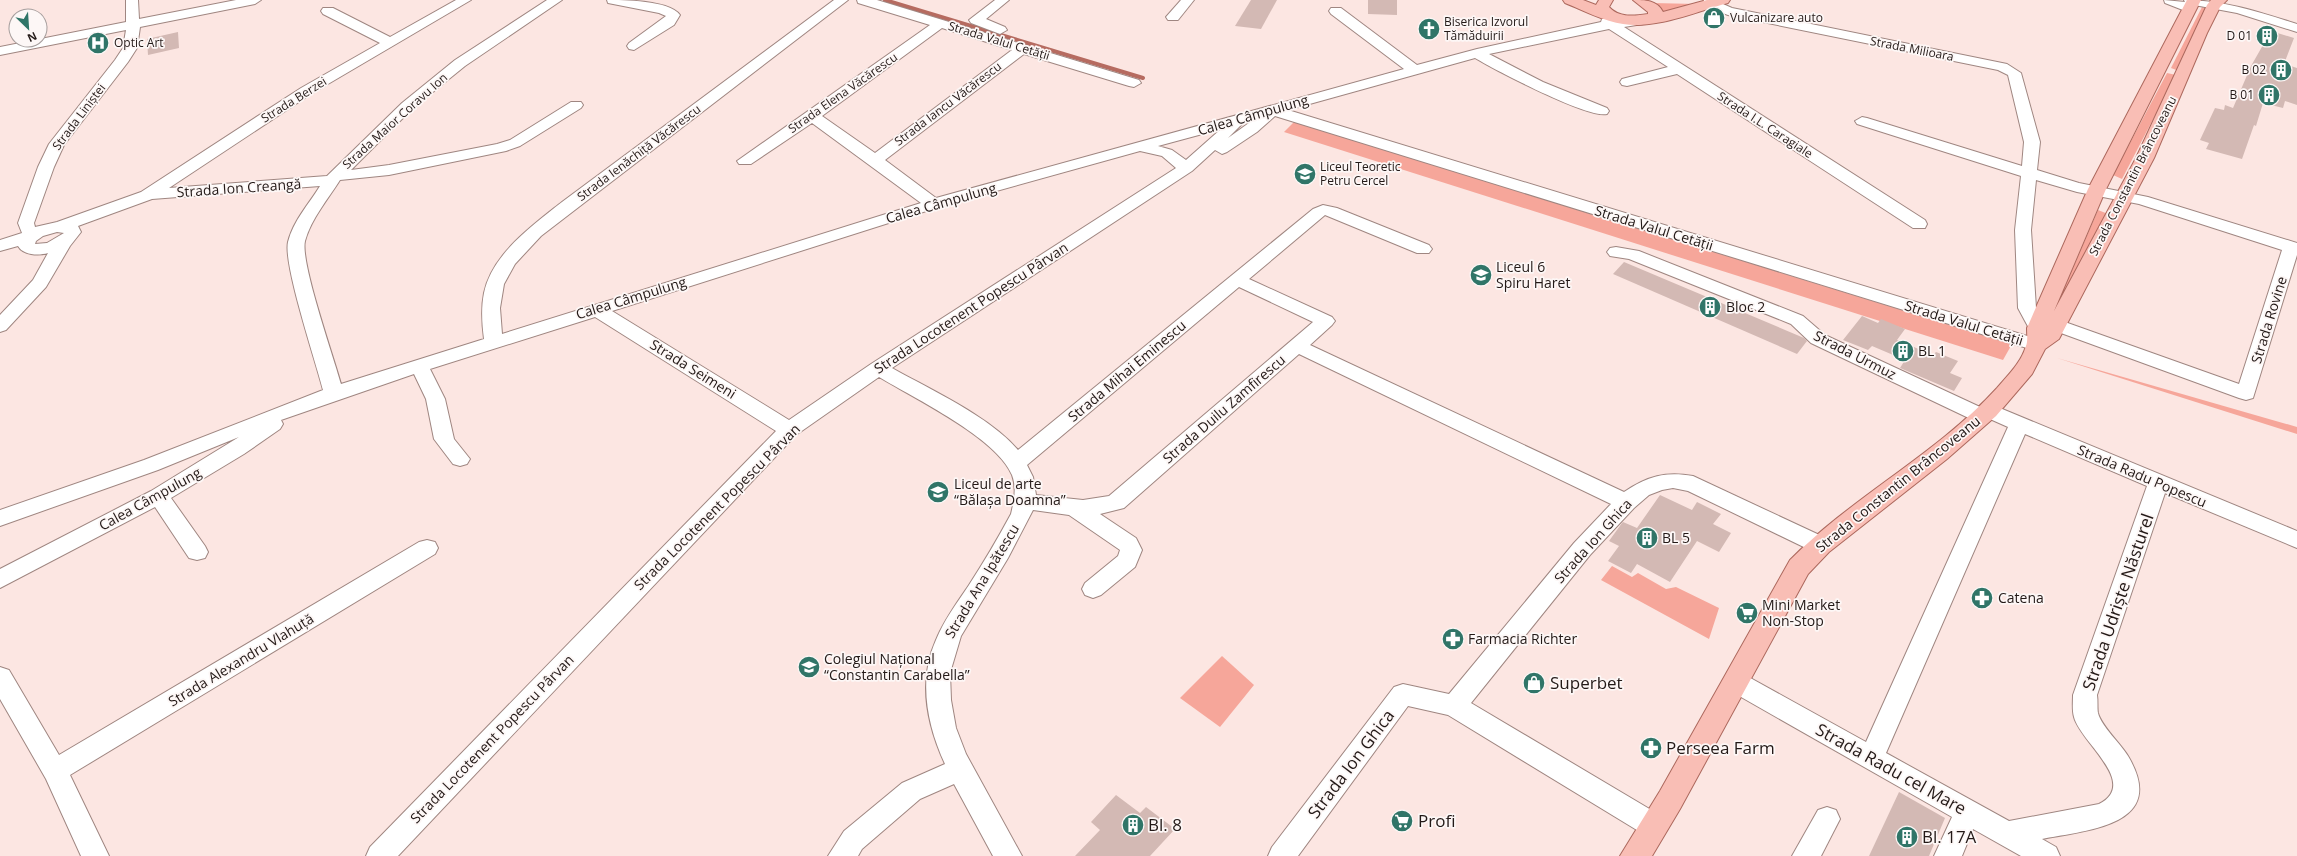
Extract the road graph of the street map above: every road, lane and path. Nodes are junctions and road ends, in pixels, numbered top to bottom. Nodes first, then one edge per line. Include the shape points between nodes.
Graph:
1 (132, 0) edge
2 (255, 0) edge
3 (465, 0) edge
4 (556, 0) edge
5 (614, 0) edge
6 (842, 0) edge
7 (863, 0) edge
8 (1003, 0) edge
9 (1188, 0) edge
10 (1570, 0) edge
11 (1640, 0) edge
12 (1689, 0) edge
13 (2170, 0) edge
14 (1713, 1) edge
15 (2191, 2) edge
16 (2217, 3) edge
17 (328, 11) dead end
18 (1336, 11) dead end
19 (1173, 17) dead end
20 (1605, 17) edge
21 (1653, 18) junction
22 (941, 23) junction
23 (133, 25) junction
24 (2297, 28) edge
25 (390, 43) junction
26 (634, 46) dead end
27 (1022, 49) junction
28 (0, 51) edge
29 (1477, 53) junction
30 (1117, 64) dead end
31 (2159, 68) junction
32 (1678, 69) junction
33 (1415, 70) junction
34 (2183, 74) junction
35 (1627, 82) dead end
36 (1134, 83) dead end
37 (576, 105) dead end
38 (1272, 110) junction
39 (1602, 111) dead end
40 (812, 116) junction
41 (1240, 119) junction
42 (1862, 121) dead end
43 (1141, 147) junction
44 (875, 160) junction
45 (745, 161) dead end
46 (1186, 168) junction
47 (2028, 173) junction
48 (333, 179) junction
49 (2097, 189) junction
50 (147, 195) junction
51 (2125, 196) junction
52 (933, 204) junction
53 (1919, 224) dead end
54 (66, 234) junction
55 (31, 241) junction
56 (2294, 248) edge
57 (1422, 249) dead end
58 (1616, 252) dead end
59 (47, 268) junction
60 (1238, 280) junction
61 (596, 309) junction
62 (0, 326) edge
63 (2043, 333) junction
64 (493, 341) junction
65 (1297, 346) junction
66 (418, 365) junction
67 (878, 368) junction
68 (334, 393) junction
69 (2246, 393) joint
70 (293, 408) junction
71 (1985, 413) junction
72 (2019, 425) junction
73 (789, 430) junction
74 (460, 459) dead end
75 (1017, 462) junction
76 (2158, 483) junction
77 (158, 496) junction
78 (1027, 501) junction
79 (1626, 502) junction
80 (1075, 508) junction
81 (0, 518) edge
82 (2297, 540) edge
83 (1820, 545) junction
84 (427, 548) dead end
85 (198, 552) dead end
86 (0, 579) edge
87 (1093, 589) dead end
88 (0, 677) edge
89 (1736, 682) junction
90 (1454, 706) junction
91 (1871, 758) junction
92 (960, 769) junction
93 (55, 771) junction
94 (1967, 812) junction
95 (1827, 819) dead end
96 (1654, 826) junction
97 (2006, 834) junction
98 (95, 856) edge
99 (380, 856) edge
100 (842, 856) edge
101 (1008, 856) edge
102 (1282, 856) edge
103 (1635, 856) edge
104 (1806, 856) edge
105 (1948, 856) edge
106 (2046, 856) edge

1 - 23 street, Strada Liniștei
2 - 23 street
3 - 25 street, Strada Berzei
4 - 48 street, Strada Maior Coravu Ion via 440,78 378,133
5 - 26 street via 663,10 673,15 669,22
6 - 64 street, Strada Ienăchiță Văcărescu via 571,204 524,244 508,261 497,281 490,307
7 - 22 street, Strada Valul Cetății
8 - 30 street, Strada Valul Cetății via 976,20 988,26
9 - 19 street
10 - 20 main road
11 - 21 main road via 1655,10
12 - 14 main road
13 - 15 street
14 - 21 main road
14 - 47 street, Strada Milioara via 1728,11 2010,69 2014,73 2031,133
15 - 16 street
15 - 31 main road, Strada Constantin Brâncoveanu
16 - 24 street
16 - 34 main road, Strada Constantin Brâncoveanu
17 - 25 street
18 - 33 street
20 - 21 main road via 1638,21
20 - 29 street, Calea Câmpulung
20 - 32 street, Strada I.L. Caragiale
22 - 27 street, Strada Valul Cetății
22 - 40 street, Strada Elena Văcărescu
23 - 28 street
23 - 55 street, Strada Liniștei via 131,42 126,54 57,144 50,157 26,223
25 - 50 street, Strada Berzei via 306,91
27 - 36 street, Strada Valul Cetății
27 - 44 street, Strada Iancu Văcărescu
29 - 33 street, Calea Câmpulung
29 - 39 street via 1515,75
31 - 34 main road
31 - 49 main road, Strada Constantin Brâncoveanu
32 - 35 street
32 - 53 street, Strada I.L. Caragiale
33 - 38 street, Calea Câmpulung
34 - 51 main road, Strada Constantin Brâncoveanu
37 - 48 street, Strada Maior Coravu Ion via 515,143 501,148
38 - 41 street, Calea Câmpulung
38 - 46 street via 1240,137
38 - 63 street, Strada Valul Cetății
40 - 44 street
40 - 45 street, Strada Elena Văcărescu
41 - 43 street, Calea Câmpulung
41 - 46 street, Strada Locotenent Popescu Pârvan
42 - 47 street via 1903,136
43 - 46 street via 1167,153
43 - 52 street, Calea Câmpulung
44 - 52 street
46 - 67 street, Strada Locotenent Popescu Pârvan
47 - 49 street via 2077,187
47 - 63 street, Strada Milioara via 2024,212 2027,308
48 - 50 street, Strada Ion Creangă
48 - 68 street, Strada Maior Coravu Ion via 302,226 296,244 298,266
49 - 51 street
49 - 63 main road, Strada Constantin Brâncoveanu
50 - 54 street, Strada Berzei
51 - 56 street
51 - 63 main road, Strada Constantin Brâncoveanu
52 - 61 street, Calea Câmpulung
54 - 55 street, Strada Berzei via 47,229
54 - 59 street
55 - 59 street
56 - 69 street, Strada Rovine
57 - 60 street, Strada Mihai Eminescu via 1331,211 1323,210
58 - 71 street, Strada Urmuz via 1662,267 1797,320 1818,339
59 - 62 street via 32,293
60 - 65 street, Strada Duilu Zamfirescu via 1326,320
60 - 75 street, Strada Mihai Eminescu
61 - 64 street, Calea Câmpulung
61 - 73 street, Strada Seimeni
63 - 69 street, Strada Valul Cetății
63 - 71 main road, Strada Constantin Brâncoveanu via 2025,368
64 - 66 street, Calea Câmpulung
65 - 79 street
65 - 80 street, Strada Duilu Zamfirescu via 1116,502 1103,506
66 - 68 street, Calea Câmpulung
66 - 74 street via 434,395 442,437
67 - 73 street, Strada Locotenent Popescu Pârvan
67 - 75 street via 995,438
68 - 70 street, Calea Câmpulung
70 - 77 street, Calea Câmpulung via 237,449
70 - 81 street, Calea Câmpulung via 183,453
71 - 72 street, Strada Radu Popescu
71 - 83 main road, Strada Constantin Brâncoveanu via 1939,453
72 - 76 street, Strada Radu Popescu
72 - 91 street
73 - 99 street, Strada Locotenent Popescu Pârvan
75 - 78 street via 1024,480
76 - 82 street, Strada Radu Popescu
76 - 97 street, Strada Udriște Năsturel via 2085,695 2086,717 2119,764 2127,783 2126,797 2119,807 2103,815
77 - 85 street
77 - 86 street, Calea Câmpulung
78 - 80 street, Strada Duilu Zamfirescu
78 - 92 street, Strada Ana Ipătescu via 996,561 946,644 938,669 938,697 947,739
79 - 83 street, Strada Ion Ghica via 1642,490 1657,484 1673,480 1693,484
79 - 90 street, Strada Ion Ghica via 1582,549
80 - 87 street via 1128,544 1131,550 1127,561
83 - 89 main road, Strada Constantin Brâncoveanu via 1794,574
84 - 93 street, Strada Alexandru Vlahuță
88 - 93 street
89 - 91 street, Strada Radu cel Mare
89 - 96 main road, Strada Constantin Brâncoveanu
90 - 96 street, Strada Ion Ghica
90 - 102 street, Strada Ion Ghica via 1403,694
91 - 94 street, Strada Radu cel Mare
92 - 100 street via 911,791 853,840
92 - 101 street, Strada Ana Ipătescu
93 - 98 street
94 - 97 street, Strada Radu cel Mare
94 - 105 street
95 - 104 street
96 - 103 main road, Strada Constantin Brâncoveanu
97 - 106 street, Strada Radu cel Mare

